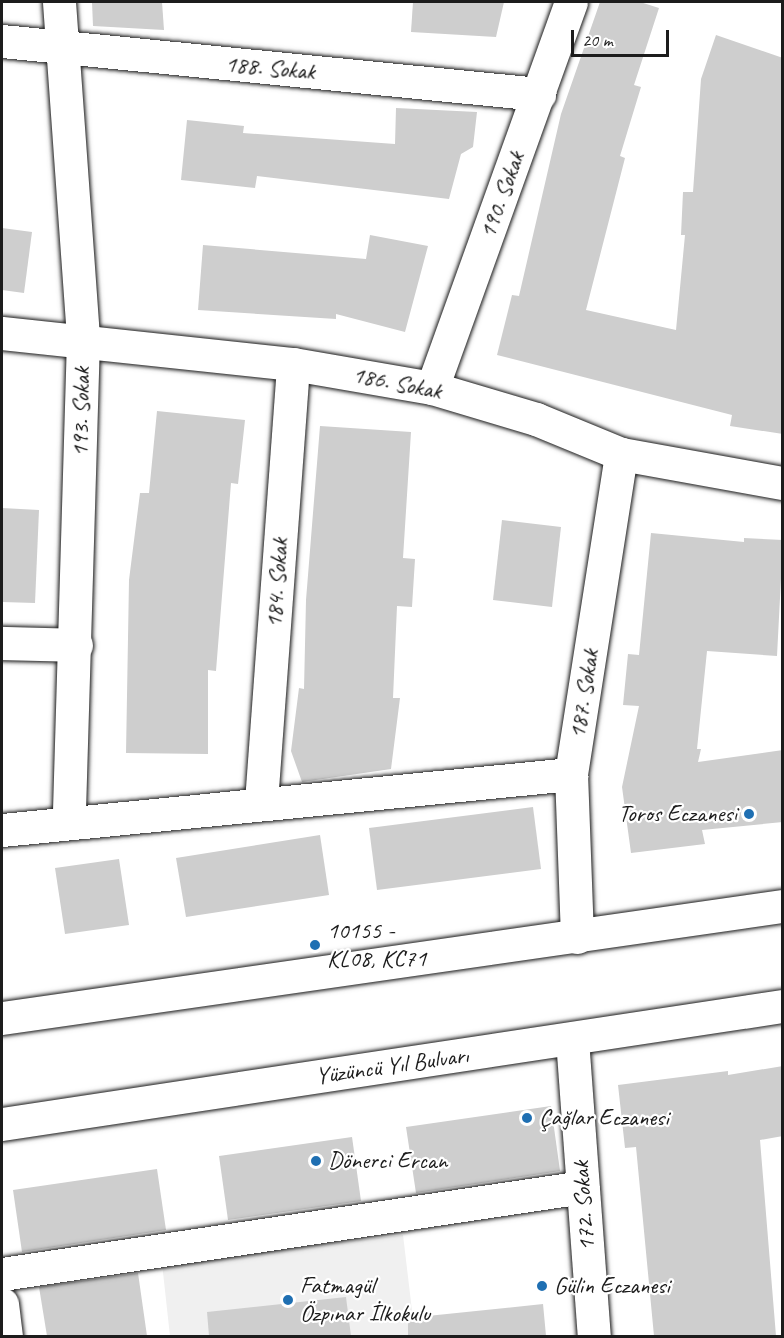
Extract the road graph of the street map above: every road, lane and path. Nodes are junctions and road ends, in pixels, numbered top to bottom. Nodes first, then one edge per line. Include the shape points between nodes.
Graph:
1 (59, 2) edge
2 (571, 2) edge
3 (2, 41) edge
4 (64, 49) junction
5 (539, 94) junction
6 (2, 333) edge
7 (83, 339) junction
8 (293, 364) junction
9 (432, 388) junction
10 (621, 454) junction
11 (783, 483) edge
12 (2, 643) edge
13 (76, 645) junction
14 (571, 774) junction
15 (261, 802) junction
16 (69, 822) junction
17 (2, 830) edge
18 (783, 906) edge
19 (577, 937) junction
20 (783, 1006) edge
21 (2, 1018) edge
22 (572, 1039) junction
23 (2, 1124) edge
24 (583, 1187) junction
25 (2, 1274) edge
26 (2, 1304) edge
27 (6, 1336) edge
28 (594, 1336) edge

1 - 4 street, 193. Sokak
2 - 5 street, 190. Sokak
3 - 4 street, 188. Sokak
4 - 5 street, 188. Sokak
4 - 7 street, 193. Sokak
5 - 9 street, 190. Sokak
6 - 7 street, 186. Sokak
7 - 8 street, 186. Sokak
7 - 13 street, 193. Sokak
8 - 9 street, 186. Sokak
8 - 15 street, 184. Sokak
9 - 10 street, 186. Sokak via 536,419
10 - 11 street, 186. Sokak
10 - 14 street, 187. Sokak
12 - 13 street
13 - 16 street, 193. Sokak
14 - 15 street
14 - 19 street, 187. Sokak
15 - 16 street
16 - 17 street
18 - 19 street
19 - 21 street
20 - 22 street, Yüzüncü Yıl Bulvarı
22 - 23 street, Yüzüncü Yıl Bulvarı
22 - 24 street, 172. Sokak
24 - 25 street
24 - 28 street, 172. Sokak
26 - 27 street

